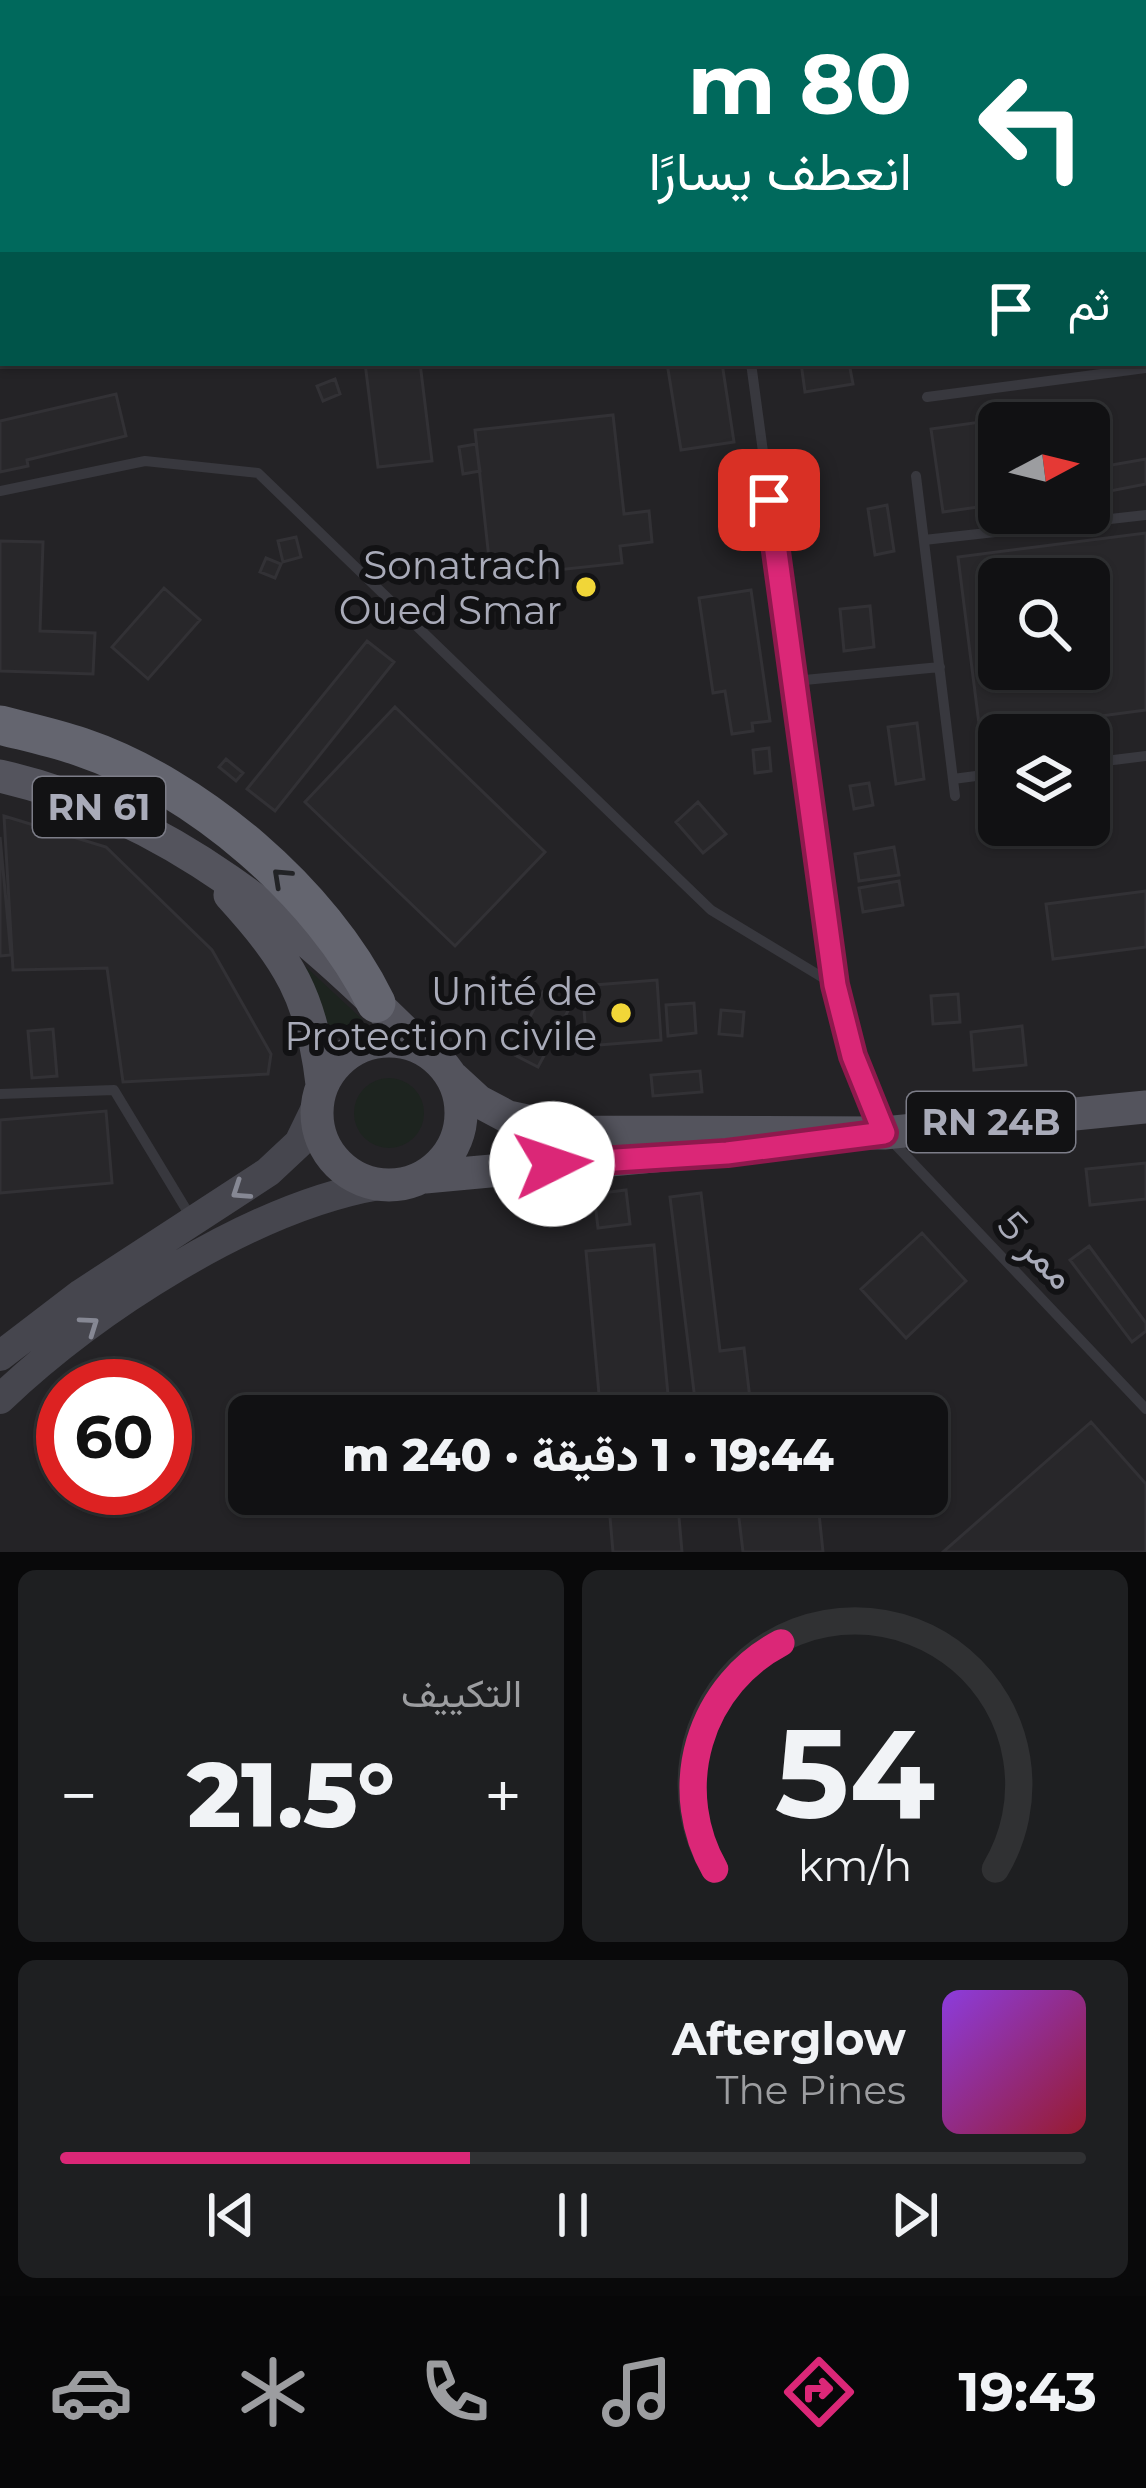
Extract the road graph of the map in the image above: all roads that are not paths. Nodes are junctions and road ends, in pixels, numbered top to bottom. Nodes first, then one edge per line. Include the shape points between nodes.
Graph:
1 (751, 366) edge
2 (1146, 368) edge
3 (927, 397) dead end
4 (916, 476) dead end
5 (0, 491) edge
6 (1146, 515) edge
7 (924, 540) junction
8 (940, 667) junction
9 (794, 681) junction
10 (0, 725) edge
11 (1146, 756) edge
12 (1110, 760) edge
13 (0, 776) edge
14 (978, 776) edge
15 (953, 779) junction
16 (955, 796) dead end
17 (193, 854) junction
18 (835, 985) junction
19 (376, 1003) junction
20 (419, 1046) junction
21 (453, 1078) junction
22 (0, 1094) edge
23 (320, 1095) junction
24 (1146, 1107) edge
25 (884, 1133) junction
26 (835, 1135) junction
27 (422, 1178) junction
28 (379, 1185) junction
29 (194, 1222) junction
30 (0, 1355) edge
31 (0, 1399) edge
32 (1146, 1409) edge

1 - 9 lane
2 - 3 lane
4 - 7 lane
5 - 18 lane via 145,461 258,473 711,910
6 - 7 lane
7 - 8 lane
8 - 9 lane
8 - 15 lane
9 - 18 lane
19 -> 10 highway via 324,920 214,820 84,747
11 - 12 lane
13 - 17 main road, RN 61 via 50,787
14 - 15 lane
15 - 16 lane
17 - 19 main road, RN 61 via 272,909
17 - 23 main road, RN 61 via 299,982 316,1028
18 - 25 lane
19 - 20 main road, RN 61
20 - 21 main road
20 - 23 main road via 373,1042 351,1050
21 - 26 main road via 478,1101 545,1127
21 - 27 main road via 461,1124 454,1146
22 - 29 lane via 114,1090
23 - 28 main road via 318,1128 340,1166
23 -> 29 main road via 284,1159
24 - 25 main road, RN 24B
25 - 26 main road, RN 24B
25 - 32 lane, ممر 5
26 - 27 main road via 727,1153
27 - 28 main road
31 -> 28 main road via 100,1318 269,1217 326,1194
29 - 30 main road

